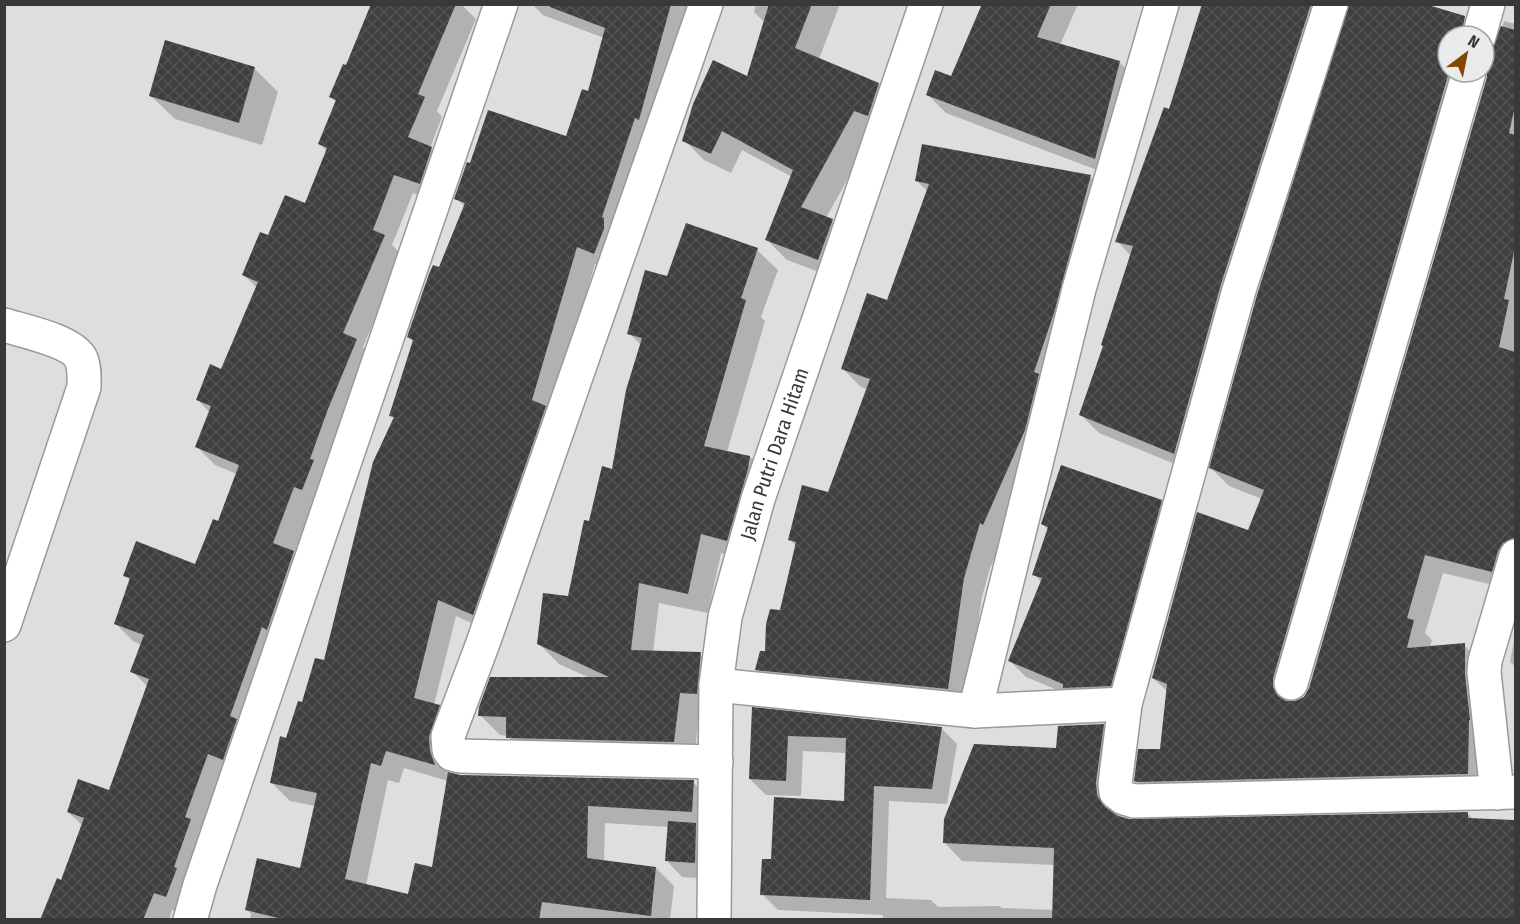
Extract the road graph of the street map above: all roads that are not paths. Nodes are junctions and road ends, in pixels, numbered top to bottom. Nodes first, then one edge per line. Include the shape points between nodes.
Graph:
1 (501, 4) edge
2 (706, 4) edge
3 (926, 4) edge
4 (1162, 4) edge
5 (1331, 4) edge
6 (1488, 4) edge
7 (1482, 24) edge
8 (1465, 84) edge
9 (4, 325) edge
10 (1515, 555) edge
11 (4, 625) edge
12 (1291, 683) dead end
13 (716, 685) junction
14 (1125, 704) junction
15 (975, 711) junction
16 (716, 762) junction
17 (1506, 792) edge
18 (190, 920) edge
19 (714, 920) edge

1 - 18 street
2 - 16 street via 448,736 448,746 452,754 460,756
3 - 13 street, Jalan Putri Dara Hitam via 758,499 725,617
4 - 15 street via 1079,289
5 - 14 street via 1239,290
6 - 7 street
8 - 12 street
9 - 11 street via 71,346 81,357 84,373 84,387
10 - 17 street via 1484,672
13 - 15 street
13 - 16 street, Jalan Putri Dara Hitam
14 - 15 street
14 - 17 street via 1115,784 1116,792 1134,801
16 - 19 street, Jalan Putri Dara Hitam

